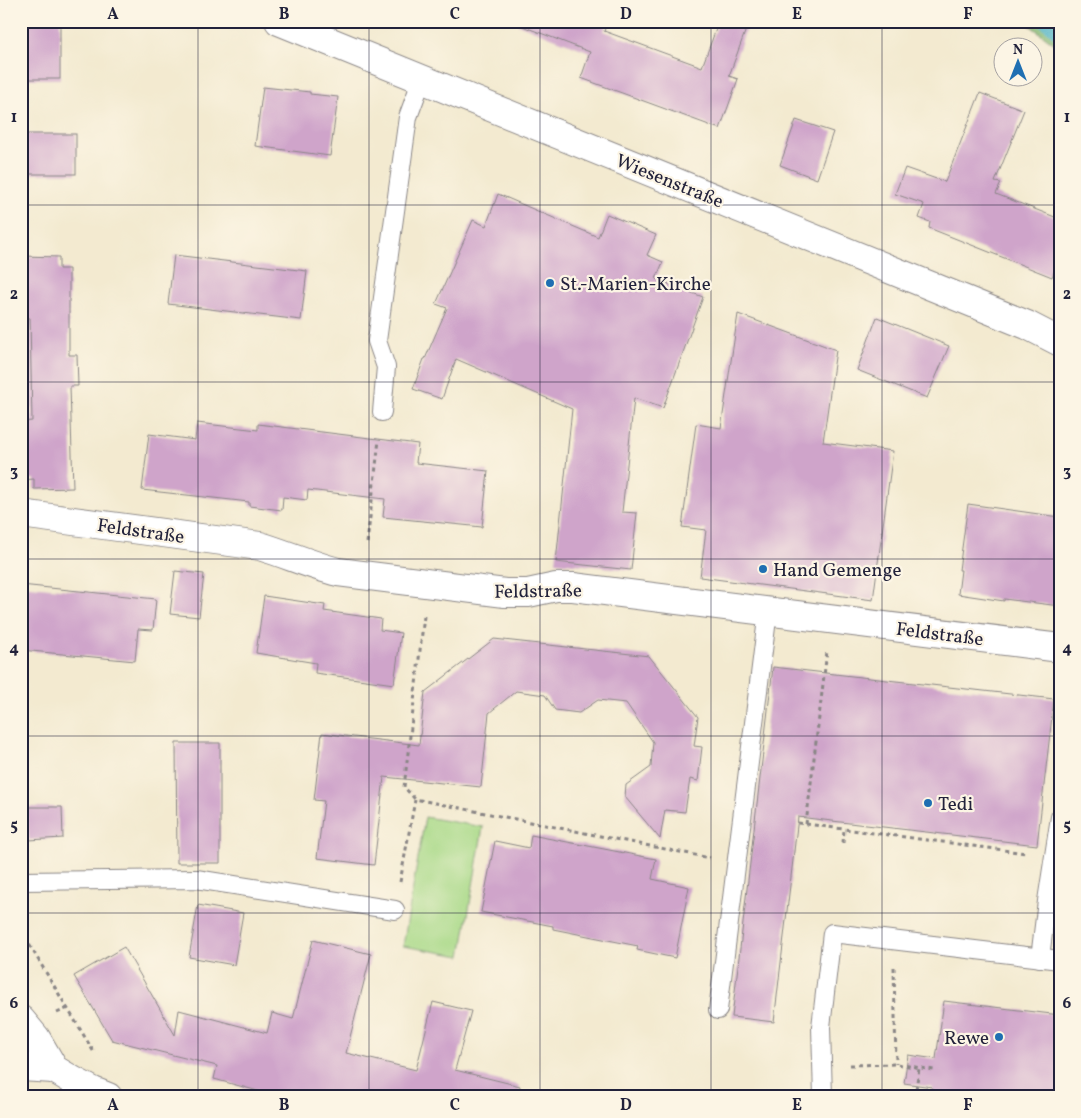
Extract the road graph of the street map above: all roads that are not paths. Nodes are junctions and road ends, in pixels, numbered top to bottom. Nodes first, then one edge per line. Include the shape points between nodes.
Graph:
1 (279, 21) edge
2 (422, 79) junction
3 (1060, 342) edge
4 (382, 412) road end
5 (21, 514) edge
6 (768, 611) junction
7 (1060, 648) edge
8 (1060, 817) edge
9 (21, 881) edge
10 (395, 910) road end
11 (1040, 958) junction
12 (1060, 960) edge
13 (718, 1010) dead end
14 (21, 1020) edge
15 (21, 1067) edge
16 (54, 1068) junction
17 (108, 1097) edge
18 (823, 1097) edge

1 - 2 street, Wiesenstraße
2 - 3 street, Wiesenstraße via 1027,325
2 - 4 lane via 408,116 377,341 386,367
5 - 6 street, Feldstraße via 260,546 312,565 364,576 505,593 572,587
6 - 7 street, Feldstraße
6 - 13 lane
8 - 11 lane
9 - 10 lane via 196,879
11 - 12 lane
11 - 18 lane via 832,933 821,1026
14 - 16 street
15 - 16 street
16 - 17 street

